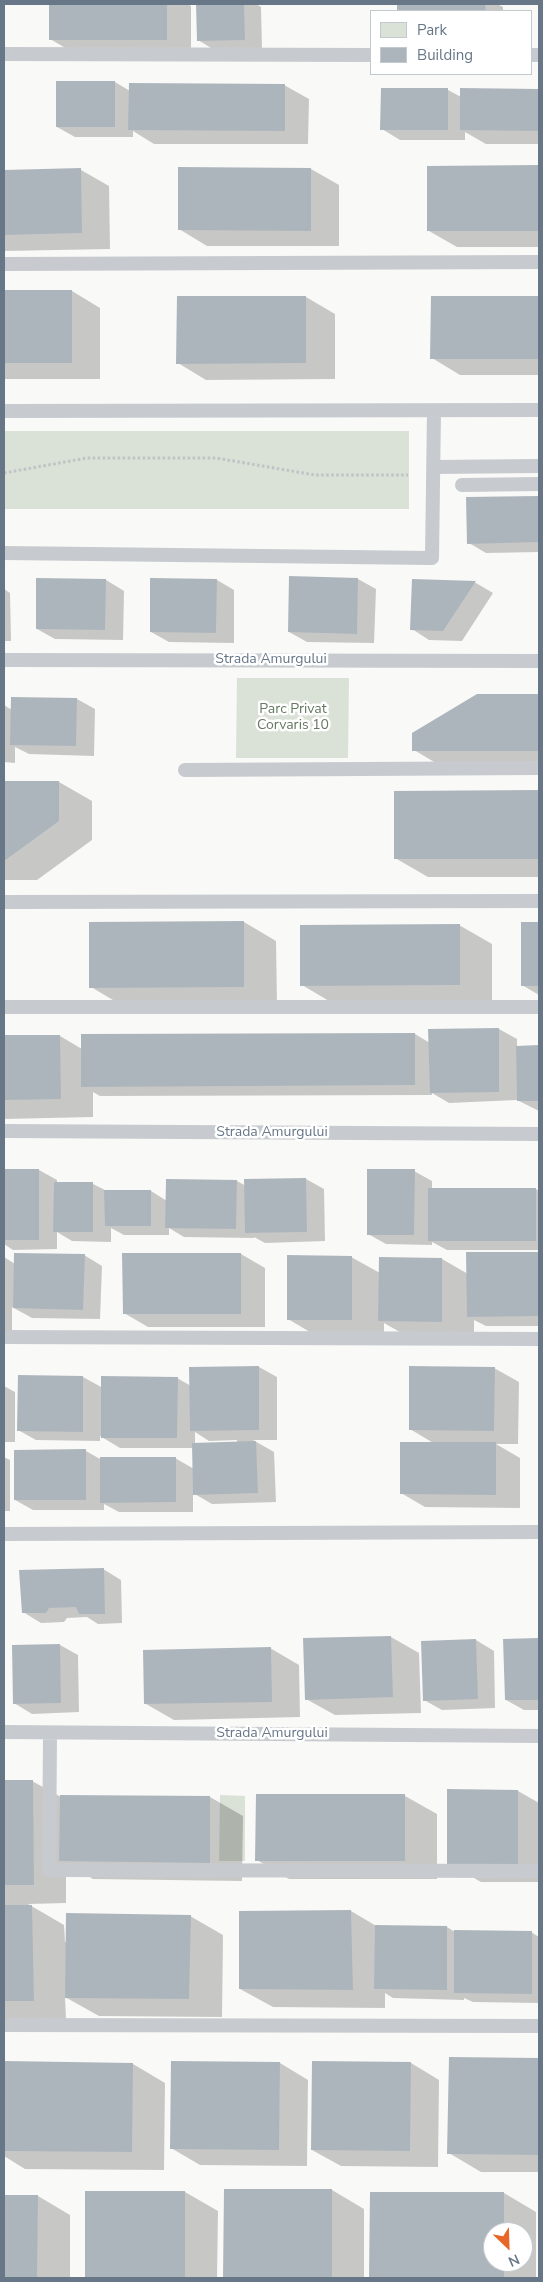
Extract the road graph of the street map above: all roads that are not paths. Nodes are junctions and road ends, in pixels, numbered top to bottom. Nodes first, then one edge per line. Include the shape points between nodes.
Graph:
1 (4, 54) edge
2 (370, 55) edge
3 (539, 262) edge
4 (4, 264) edge
5 (539, 410) edge
6 (4, 411) edge
7 (434, 411) junction
8 (539, 466) edge
9 (433, 467) junction
10 (539, 484) edge
11 (462, 485) dead end
12 (4, 552) edge
13 (4, 660) edge
14 (539, 661) edge
15 (539, 768) edge
16 (185, 770) dead end
17 (539, 901) edge
18 (4, 902) edge
19 (4, 1007) edge
20 (539, 1007) edge
21 (4, 1131) edge
22 (539, 1134) edge
23 (4, 1338) edge
24 (539, 1338) edge
25 (539, 1532) edge
26 (4, 1534) edge
27 (4, 1732) edge
28 (50, 1733) junction
29 (539, 1736) edge
30 (539, 1872) edge
31 (4, 2025) edge
32 (539, 2026) edge

1 - 2 lane
3 - 4 lane
5 - 7 lane
6 - 7 lane
7 - 9 lane
8 - 9 lane
9 - 12 lane via 432,558
10 - 11 lane
13 - 14 lane, Strada Amurgului
15 - 16 lane
17 - 18 lane
19 - 20 lane
21 - 22 lane, Strada Amurgului
23 - 24 lane
25 - 26 lane
27 - 28 lane, Strada Amurgului
28 - 29 lane, Strada Amurgului
28 - 30 lane via 49,1870
31 - 32 lane

